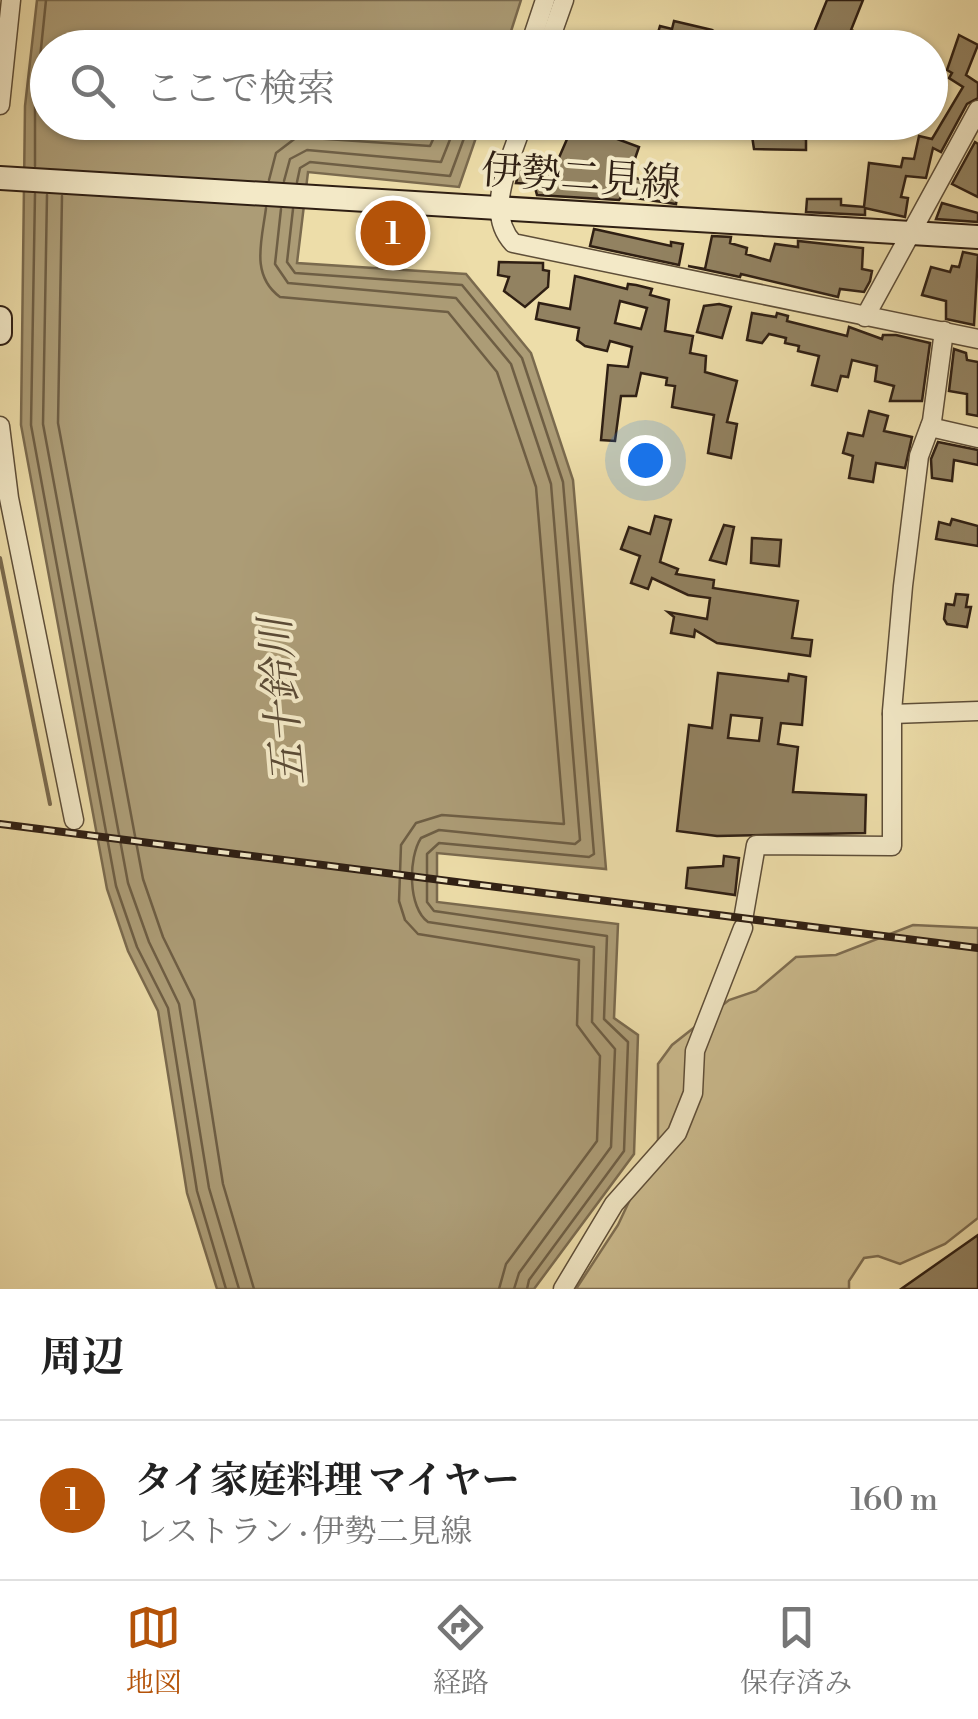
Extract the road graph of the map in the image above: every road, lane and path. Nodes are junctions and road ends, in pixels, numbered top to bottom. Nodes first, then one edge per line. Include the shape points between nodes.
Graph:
1 (11, 0) edge
2 (545, 0) edge
3 (564, 0) edge
4 (535, 30) edge
5 (554, 30) edge
6 (0, 105) edge
7 (978, 110) edge
8 (972, 133) edge
9 (518, 140) edge
10 (8, 179) edge
11 (497, 208) junction
12 (910, 235) junction
13 (978, 237) edge
14 (864, 316) junction
15 (0, 318) edge
16 (944, 331) junction
17 (0, 334) edge
18 (978, 339) edge
19 (0, 426) edge
20 (930, 427) junction
21 (978, 438) edge
22 (978, 711) edge
23 (892, 714) junction
24 (74, 820) dead end
25 (563, 1289) edge

1 - 6 street
2 - 4 street
3 - 5 street
7 - 8 street
8 - 12 street
9 - 11 street
10 - 11 main road, 伊勢二見線
11 - 12 main road, 伊勢二見線
11 - 14 street via 500,230 513,243
12 - 13 main road, 伊勢二見線
12 - 14 street
14 - 16 street
15 - 17 main road
16 - 18 street
16 - 20 street
19 - 24 street
20 - 21 street
20 - 23 street via 920,456
22 - 23 street
23 - 25 street via 892,846 756,845 744,921 696,1051 678,1134 614,1204

